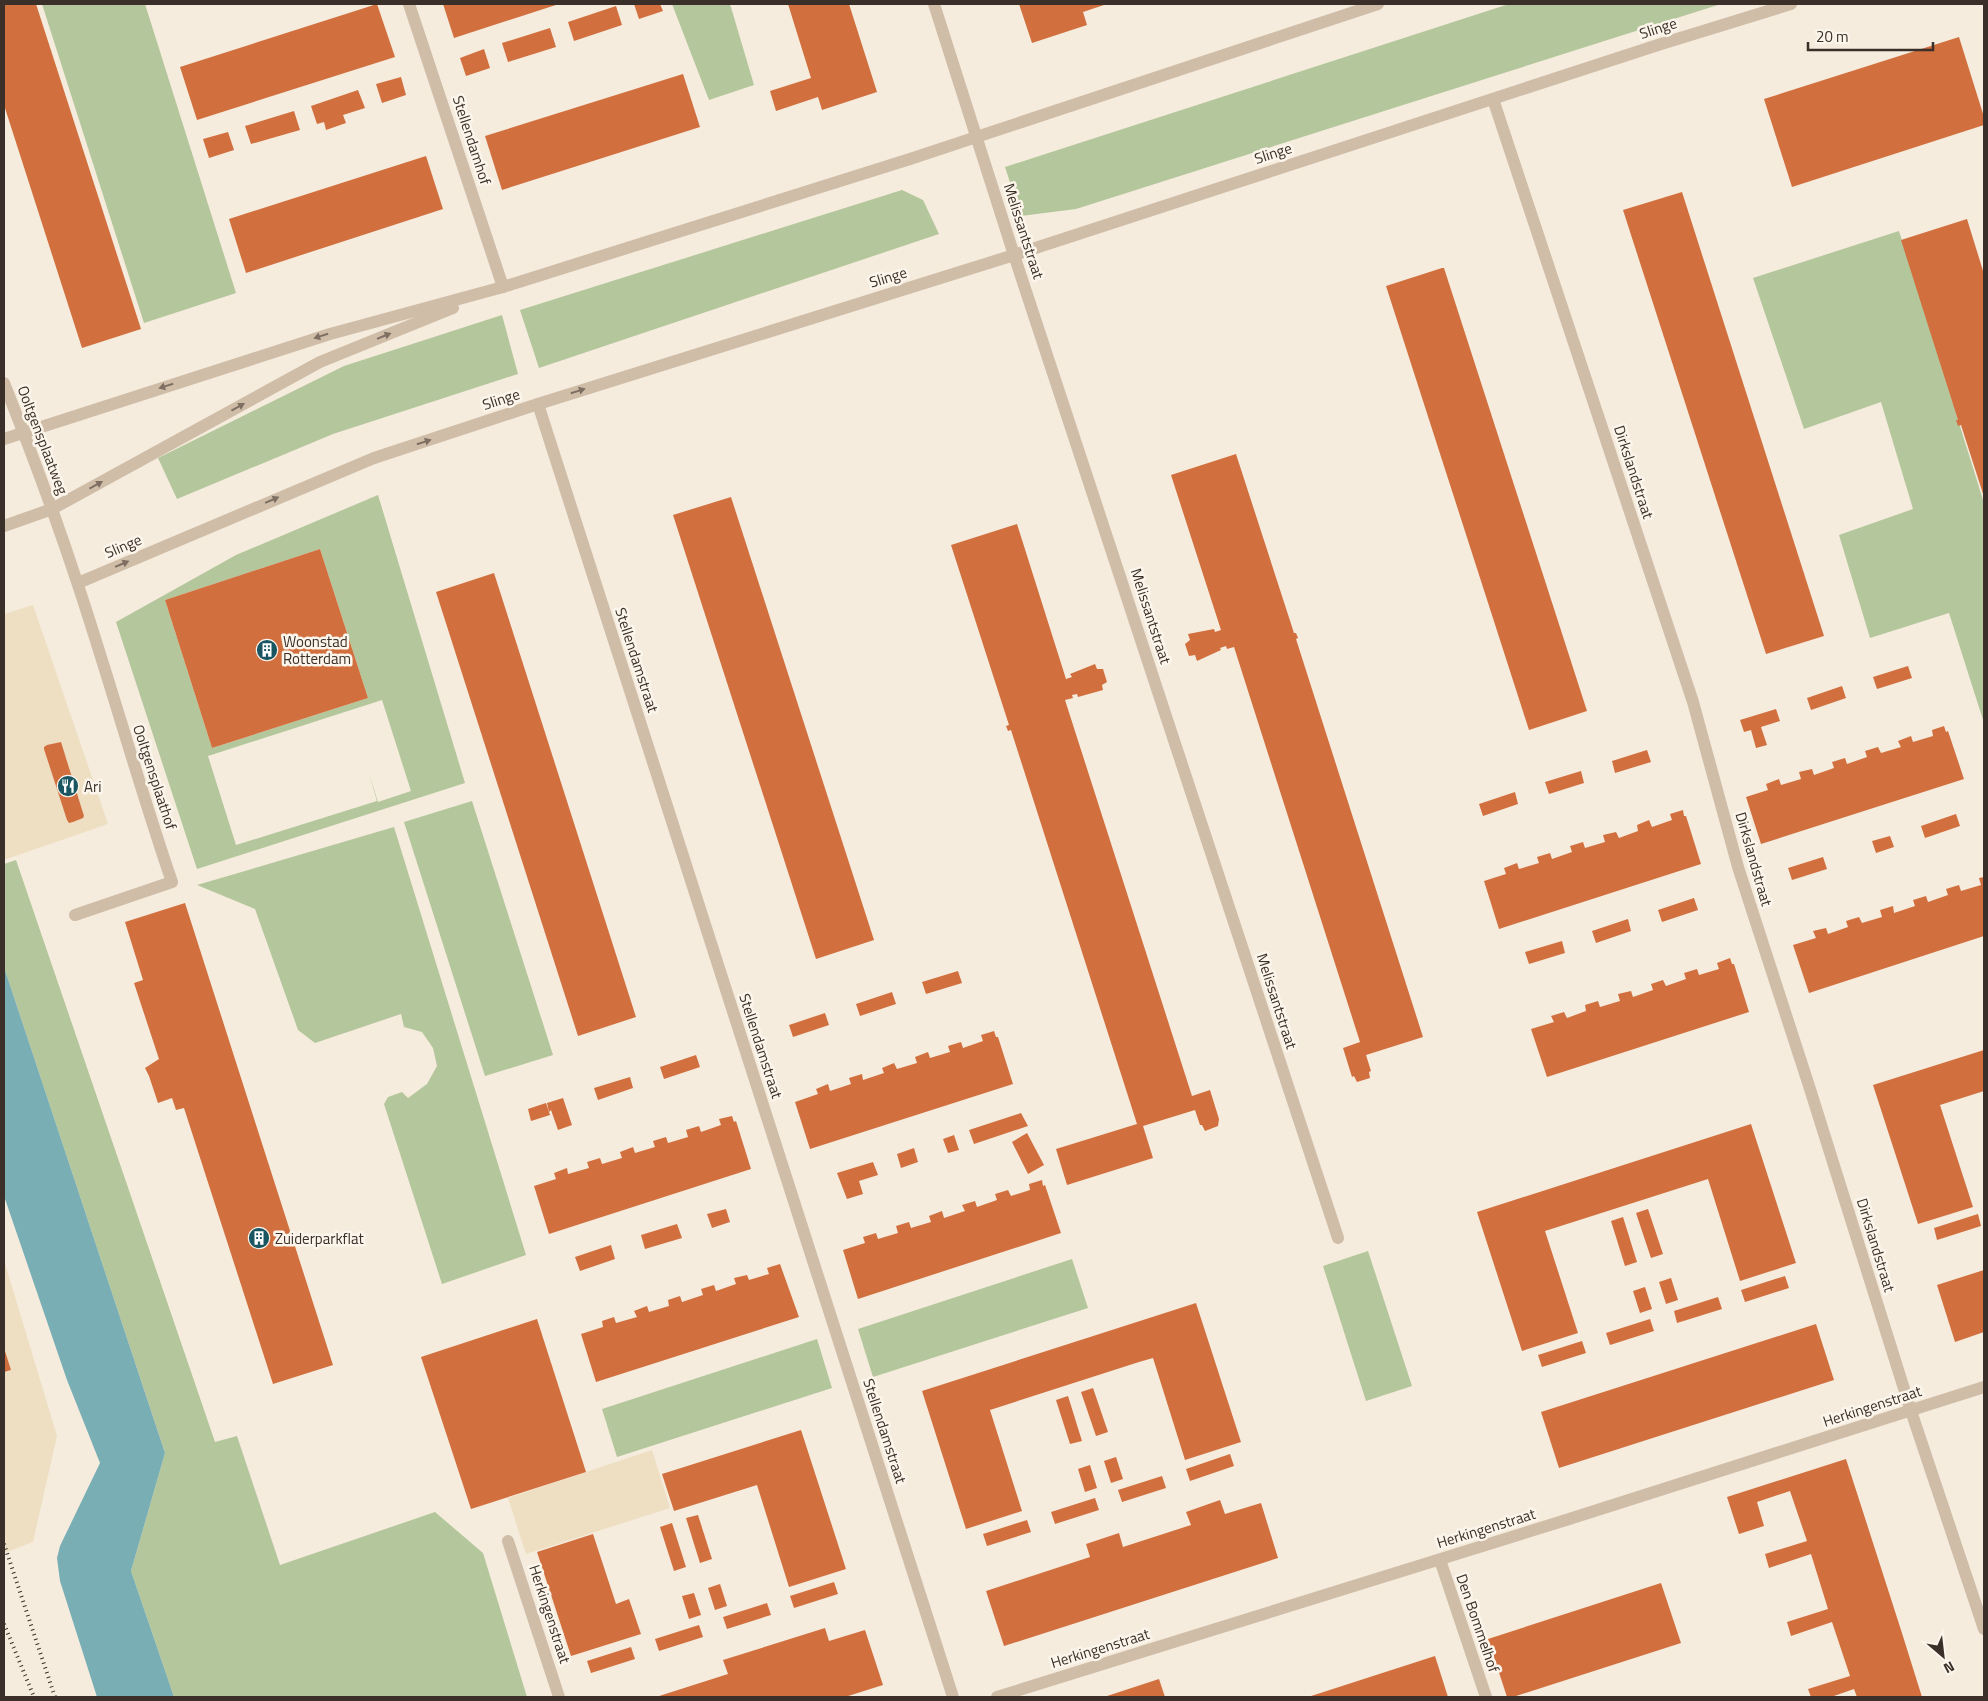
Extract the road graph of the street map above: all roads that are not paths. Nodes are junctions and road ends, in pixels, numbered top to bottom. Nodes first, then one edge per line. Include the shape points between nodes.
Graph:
1 (409, 4) edge
2 (934, 4) edge
3 (1378, 4) edge
4 (1791, 4) edge
5 (1493, 99) junction
6 (977, 138) junction
7 (1014, 255) junction
8 (503, 287) junction
9 (4, 383) edge
10 (538, 404) junction
11 (24, 432) junction
12 (4, 438) edge
13 (52, 509) junction
14 (4, 526) edge
15 (78, 583) junction
16 (75, 915) dead end
17 (1338, 1238) dead end
18 (1984, 1386) edge
19 (1911, 1411) junction
20 (508, 1541) dead end
21 (1440, 1560) junction
22 (1984, 1629) edge
23 (559, 1697) edge
24 (953, 1697) edge
25 (997, 1697) edge
26 (1486, 1697) edge

1 - 8 street, Stellendamhof
2 - 6 street, Melissantstraat
3 - 6 street
4 - 5 street, Slinge
5 - 7 street, Slinge
5 - 19 street, Dirkslandstraat via 1693,702 1738,867
6 - 7 street, Melissantstraat
6 - 8 street
10 -> 7 street, Slinge
7 - 17 street, Melissantstraat
8 -> 11 street via 330,334
13 -> 8 street via 320,362
9 - 11 street, Ooltgensplaatweg
15 -> 10 street, Slinge via 374,458
10 - 24 street, Stellendamstraat
11 - 12 street
11 - 13 street, Ooltgensplaatweg
13 - 14 street
13 - 15 street
15 - 16 street, Ooltgensplaathof via 172,882
18 - 19 street, Herkingenstraat
19 - 21 street, Herkingenstraat
19 - 22 street, Dirkslandstraat
20 - 23 street, Herkingenstraat
21 - 25 street, Herkingenstraat
21 - 26 street, Den Bommelhof

